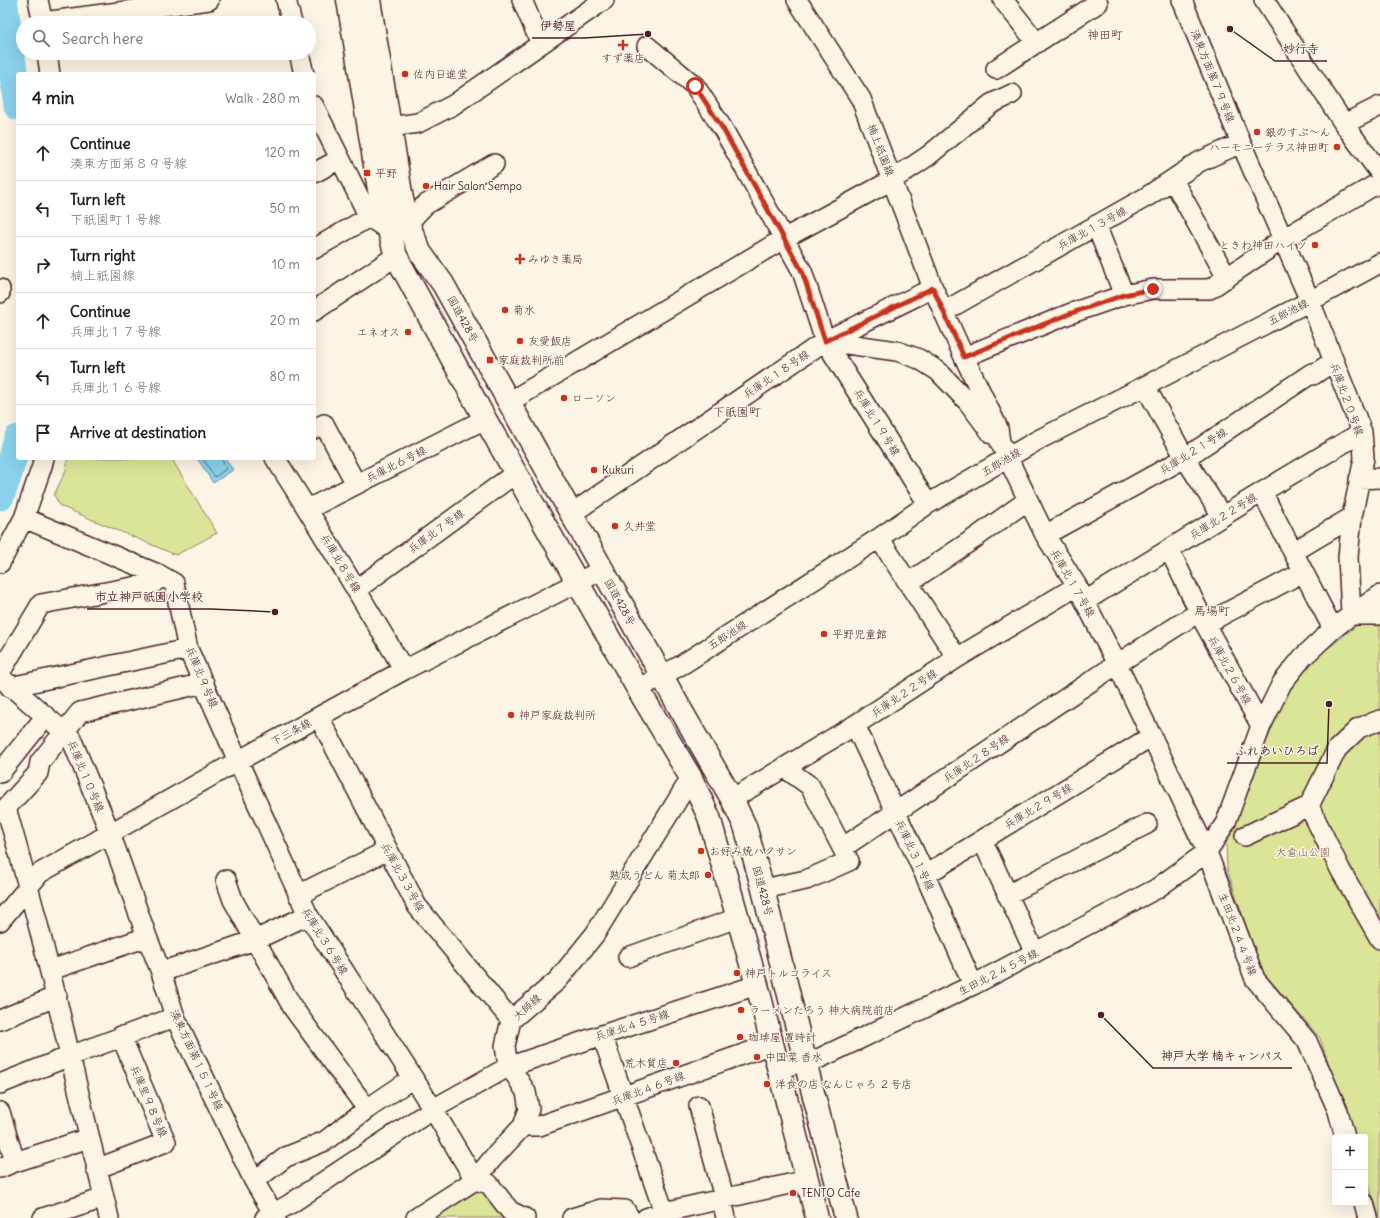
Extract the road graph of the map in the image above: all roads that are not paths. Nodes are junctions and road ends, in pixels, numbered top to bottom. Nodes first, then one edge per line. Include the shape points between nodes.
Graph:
1 (28, 0) edge
2 (38, 0) edge
3 (209, 0) edge
4 (286, 0) edge
5 (348, 0) edge
6 (368, 0) edge
7 (522, 0) edge
8 (604, 0) edge
9 (797, 0) edge
10 (1003, 0) edge
11 (1095, 0) edge
12 (1182, 0) edge
13 (1264, 0) edge
14 (36, 16) edge
15 (39, 16) edge
16 (130, 16) edge
17 (290, 16) edge
18 (1037, 43) junction
19 (541, 44) junction
20 (647, 46) dead end
21 (35, 60) edge
22 (48, 60) edge
23 (301, 60) edge
24 (996, 69) dead end
25 (37, 72) edge
26 (50, 72) edge
27 (304, 72) edge
28 (1012, 94) dead end
29 (1380, 106) edge
30 (316, 110) edge
31 (1344, 124) junction
32 (390, 127) junction
33 (1241, 143) junction
34 (340, 159) junction
35 (494, 164) dead end
36 (316, 172) edge
37 (1380, 173) edge
38 (892, 180) junction
39 (1173, 180) junction
40 (1380, 182) edge
41 (369, 217) junction
42 (1096, 225) junction
43 (398, 226) junction
44 (785, 238) junction
45 (1283, 239) junction
46 (316, 248) edge
47 (396, 256) junction
48 (1380, 263) edge
49 (1226, 278) junction
50 (933, 288) junction
51 (0, 289) edge
52 (0, 293) edge
53 (1124, 295) junction
54 (1310, 301) junction
55 (316, 310) edge
56 (943, 312) junction
57 (825, 341) junction
58 (964, 357) junction
59 (1334, 361) junction
60 (1145, 386) junction
61 (509, 402) junction
62 (485, 419) junction
63 (316, 428) edge
64 (1362, 432) junction
65 (1005, 450) junction
66 (1185, 458) junction
67 (43, 460) edge
68 (276, 460) edge
69 (516, 473) junction
70 (1380, 478) edge
71 (1359, 479) junction
72 (356, 484) junction
73 (1262, 492) junction
74 (1028, 500) junction
75 (928, 504) junction
76 (308, 509) junction
77 (571, 514) junction
78 (1222, 516) junction
79 (1352, 517) junction
80 (24, 518) junction
81 (1046, 535) junction
82 (879, 538) junction
83 (1170, 549) junction
84 (1293, 552) junction
85 (0, 563) edge
86 (602, 570) junction
87 (160, 575) junction
88 (1292, 578) dead end
89 (578, 583) junction
90 (908, 583) junction
91 (356, 589) junction
92 (1081, 593) junction
93 (1380, 595) edge
94 (1350, 615) junction
95 (1380, 615) edge
96 (1202, 618) junction
97 (1333, 630) junction
98 (188, 649) junction
99 (957, 658) junction
100 (1117, 664) junction
101 (404, 670) junction
102 (662, 676) junction
103 (3, 679) edge
104 (204, 683) junction
105 (638, 689) junction
106 (45, 717) junction
107 (319, 717) junction
108 (1380, 720) edge
109 (855, 725) junction
110 (1260, 726) junction
111 (64, 731) junction
112 (1152, 736) junction
113 (238, 761) junction
114 (784, 768) junction
115 (0, 773) edge
116 (691, 778) junction
117 (732, 799) junction
118 (1309, 806) junction
119 (2, 809) edge
120 (895, 812) junction
121 (1147, 824) dead end
122 (110, 833) junction
123 (1245, 836) dead end
124 (982, 840) junction
125 (842, 848) junction
126 (388, 850) junction
127 (1207, 852) junction
128 (924, 875) junction
129 (226, 880) dead end
130 (29, 887) junction
131 (763, 889) junction
132 (298, 895) junction
133 (1007, 895) junction
134 (308, 915) junction
135 (737, 918) junction
136 (0, 921) edge
137 (147, 937) junction
138 (1380, 938) edge
139 (255, 940) junction
140 (1035, 953) junction
141 (628, 957) dead end
142 (51, 970) junction
143 (161, 972) junction
144 (757, 985) junction
145 (974, 985) junction
146 (56, 996) junction
147 (175, 1017) junction
148 (0, 1020) edge
149 (511, 1020) junction
150 (602, 1035) junction
151 (121, 1036) junction
152 (772, 1044) junction
153 (70, 1056) junction
154 (806, 1062) junction
155 (508, 1067) junction
156 (779, 1068) junction
157 (413, 1078) junction
158 (0, 1084) edge
159 (624, 1097) junction
160 (699, 1106) dead end
161 (367, 1109) junction
162 (433, 1109) junction
163 (0, 1112) edge
164 (523, 1126) junction
165 (1344, 1134) edge
166 (89, 1138) junction
167 (8, 1165) edge
168 (96, 1169) junction
169 (475, 1180) junction
170 (807, 1180) junction
171 (254, 1181) junction
172 (104, 1198) junction
173 (722, 1200) junction
174 (1365, 1206) edge
175 (655, 1215) edge
176 (271, 1216) edge
177 (43, 1218) edge
178 (109, 1218) edge
179 (416, 1218) edge
180 (525, 1218) edge
181 (572, 1218) edge
182 (630, 1218) edge
183 (726, 1218) edge
184 (817, 1218) edge
185 (846, 1218) edge
186 (1368, 1218) edge

1 - 14 street
2 - 15 street
3 - 16 street
4 - 17 street
5 - 43 highway, 国道428号 via 381,202
6 - 32 highway, 国道428号
7 - 19 street
8 - 19 street
9 - 38 street, 楠上祇園線 via 861,99
10 - 18 street
11 - 18 street via 1098,4
12 - 33 street, 湊東方面第７９号線
13 - 31 street
18 - 24 street
19 - 32 street via 453,105 418,122
20 - 44 street, 兵庫北１９号線 via 695,86 723,129
21 - 25 street
22 - 26 street
23 - 27 street
28 - 38 street via 992,104 928,156
29 - 31 street
30 - 34 street
31 - 37 street
32 - 43 highway, 国道428号 via 402,198
33 - 39 street, 兵庫北１３号線 via 1199,162
33 - 45 street, 湊東方面第７９号線
34 - 36 street
34 - 41 street
35 - 43 street via 425,205
38 - 44 street
38 - 50 street, 楠上祇園線
39 - 42 street, 兵庫北１３号線
39 - 49 street
40 - 45 street
41 - 43 street
41 - 46 street
42 - 53 street
42 - 56 street, 兵庫北１３号線
43 - 47 highway, 国道428号
43 - 61 highway, 国道428号 via 443,284
44 - 57 street, 兵庫北１９号線 via 802,271
44 - 61 street
45 - 49 street
45 - 54 street, 兵庫北２０号線
47 - 55 street
47 - 62 highway, 国道428号
48 - 54 street, 五郎池線
49 - 53 street via 1210,289 1153,289
50 - 56 street, 楠上祇園線
50 - 57 street, 兵庫北１８号線
51 - 52 street
53 - 58 street via 1069,314
54 - 59 street, 兵庫北２０号線
54 - 60 street, 五郎池線
56 - 58 street, 兵庫北１７号線
57 - 65 street via 897,351 919,359 938,371 962,396
57 - 75 street, 兵庫北１９号線
57 - 77 street, 兵庫北１８号線
58 - 65 street, 兵庫北１７号線 via 998,428
59 - 64 street, 兵庫北２０号線
59 - 66 street, 兵庫北２１号線
60 - 65 street, 五郎池線 via 1038,440
60 - 66 street
61 - 77 highway, 国道428号
62 - 69 highway, 国道428号
62 - 72 street, 兵庫北６号線
63 - 72 street via 324,424
64 - 71 street, 兵庫北２０号線 via 1364,458
64 - 73 street, 兵庫北２２号線
65 - 74 street, 兵庫北１７号線
65 - 75 street, 五郎池線
66 - 78 street
66 - 81 street, 兵庫北２１号線
67 - 80 street
68 - 76 street, 兵庫北８号線
69 - 89 highway, 国道428号
69 - 91 street, 兵庫北７号線
70 - 71 street
71 - 79 street, 兵庫北２０号線
72 - 76 street, 兵庫北６号線
73 - 78 street, 兵庫北２２号線
73 - 84 street
74 - 81 street, 兵庫北１７号線
74 - 90 street
75 - 82 street, 五郎池線
76 - 91 street, 兵庫北８号線
77 - 86 highway, 国道428号
78 - 83 street, 兵庫北２２号線
79 - 84 street
79 - 94 street, 兵庫北２０号線 via 1348,557
80 - 85 street
80 - 87 street, 兵庫北９号線
81 - 92 street, 兵庫北１７号線
82 - 90 street
82 - 102 street, 五郎池線
83 - 92 street, 兵庫北２２号線
83 - 96 street, 兵庫北２６号線
84 - 97 street
86 - 89 street, 下三条線
86 - 102 highway, 国道428号
87 - 98 street, 兵庫北９号線 via 174,583
87 - 103 street via 154,583 41,604
88 - 96 street, 兵庫北２８号線
89 - 101 street, 下三条線
89 - 105 highway, 国道428号
90 - 99 street
91 - 101 street, 兵庫北８号線
92 - 99 street, 兵庫北２２号線
92 - 100 street, 兵庫北１７号線
93 - 94 street
94 - 95 street
94 - 97 street
96 - 100 street, 兵庫北２８号線
96 - 110 street, 兵庫北２６号線
97 - 110 street via 1303,657 1282,683
98 - 103 street
98 - 104 street, 兵庫北９号線
99 - 109 street, 兵庫北２２号線
100 - 112 street, 兵庫北１７号線
100 - 120 street, 兵庫北２８号線
101 - 107 street, 下三条線
102 - 105 street, 五郎池線
102 - 117 highway, 国道428号
103 - 106 street, 兵庫北１０号線
104 - 111 street via 80,712
104 - 113 street, 兵庫北９号線
105 - 116 highway, 国道428号
106 - 111 street, 兵庫北１０号線
106 - 115 street
107 - 113 street, 下三条線
107 - 126 street, 兵庫北３３号線
108 - 118 street via 1359,728 1337,749
109 - 114 street, 兵庫北２２号線
109 - 120 street, 兵庫北３１号線
110 - 127 street via 1226,822
111 - 119 street via 40,762 38,773
111 - 122 street, 兵庫北１０号線 via 71,738
112 - 124 street, 兵庫北２９号線
112 - 127 street, 兵庫北１７号線
113 - 122 street, 下三条線
113 - 132 street, 兵庫北３６号線
114 - 117 street, 兵庫北２２号線
114 - 125 street via 810,786
116 - 135 highway, 国道428号 via 709,817
116 - 149 street, 大師線 via 595,934 558,980
117 - 131 highway, 国道428号 via 745,826
118 - 123 street
118 - 138 street via 1341,871
119 - 130 street
120 - 125 street, 兵庫北２８号線
120 - 128 street, 兵庫北３１号線
121 - 133 street
122 - 130 street, 下三条線 via 40,873
122 - 137 street, 湊東方面第１５１号線
124 - 128 street, 兵庫北２９号線
124 - 133 street
125 - 131 street via 849,861 806,880
126 - 132 street
126 - 149 street, 兵庫北３３号線 via 417,906
127 - 140 street, 生田北２４５号線 via 1156,889
127 - 165 street, 生田北２４４号線 via 1255,979 1307,1041 1338,1111
128 - 145 street, 兵庫北３１号線
129 - 139 street via 232,900
130 - 136 street, 下三条線
130 - 142 street
131 - 154 highway, 国道428号
132 - 134 street, 兵庫北３６号線
133 - 140 street
134 - 139 street
134 - 157 street, 兵庫北３６号線
135 - 141 street
135 - 144 highway, 国道428号
137 - 142 street
137 - 143 street, 湊東方面第１５１号線
139 - 143 street
139 - 161 street via 293,1008
140 - 145 street, 生田北２４５号線
142 - 146 street
143 - 147 street, 湊東方面第１５１号線
144 - 150 street, 兵庫北４５号線
144 - 152 highway, 国道428号
145 - 154 street, 生田北２４５号線 via 820,1058
146 - 148 street
146 - 153 street
147 - 151 street
147 - 171 street, 湊東方面第１５１号線
149 - 155 street, 大師線 via 505,1046
150 - 155 street, 兵庫北４５号線
150 - 159 street
151 - 153 street
151 - 168 street, 兵庫里９８号線 via 166,1142
152 - 156 highway, 国道428号
152 - 159 street, 兵庫北４６号線
153 - 158 street
153 - 166 street
154 - 156 street, 生田北２４５号線
154 - 185 highway, 国道428号
155 - 162 street
155 - 164 street via 526,1092 529,1108
156 - 170 highway, 国道428号
157 - 161 street
157 - 162 street, 兵庫北３６号線
159 - 164 street, 兵庫北４６号線 via 539,1126
159 - 175 street
160 - 173 street via 722,1190
161 - 171 street via 325,1142 286,1157
162 - 169 street, 兵庫北３６号線
162 - 176 street
163 - 167 street
164 - 169 street
166 - 167 street
166 - 168 street
168 - 172 street
169 - 179 street
169 - 180 street via 489,1184 510,1211
170 - 173 street
170 - 184 highway, 国道428号
171 - 176 street, 湊東方面第１５１号線
172 - 177 street
172 - 178 street
173 - 175 street
173 - 183 street
174 - 186 street
181 - 182 street via 601,1209 624,1210

